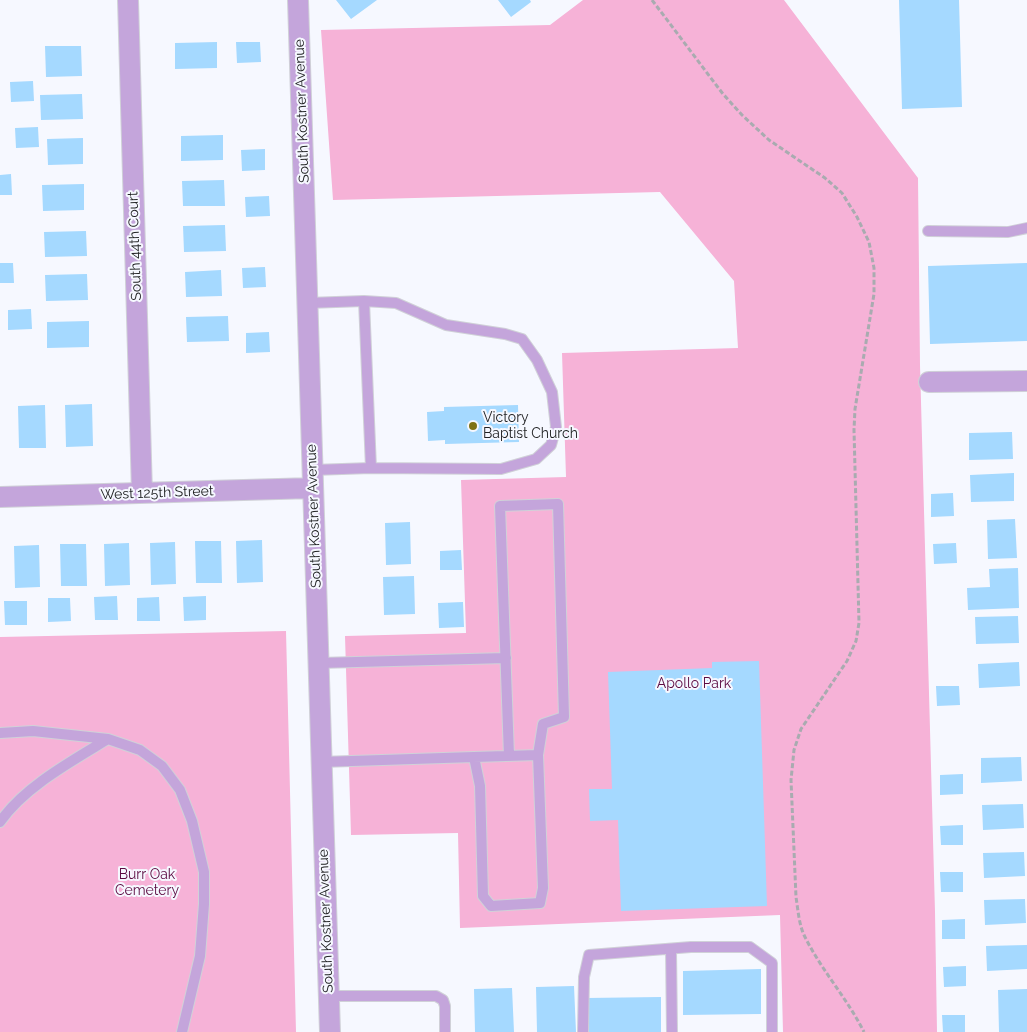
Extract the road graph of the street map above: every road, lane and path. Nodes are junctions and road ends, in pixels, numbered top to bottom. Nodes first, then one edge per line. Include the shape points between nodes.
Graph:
1 (128, 0) edge
2 (298, 0) edge
3 (652, 0) edge
4 (1027, 228) edge
5 (928, 231) dead end
6 (364, 301) junction
7 (308, 303) junction
8 (1027, 381) edge
9 (930, 382) dead end
10 (371, 468) junction
11 (313, 479) junction
12 (142, 493) junction
13 (0, 497) edge
14 (506, 658) junction
15 (318, 663) junction
16 (0, 733) edge
17 (108, 740) junction
18 (538, 755) junction
19 (509, 756) junction
20 (474, 757) junction
21 (322, 762) junction
22 (0, 822) edge
23 (671, 949) junction
24 (329, 996) junction
25 (182, 1032) edge
26 (330, 1032) edge
27 (445, 1032) edge
28 (583, 1032) edge
29 (672, 1032) edge
30 (772, 1032) edge
31 (864, 1032) edge

1 - 12 street, South 44th Court
2 - 7 street, South Kostner Avenue
3 - 31 path via 742,115 769,140 842,193 869,242 874,294 854,423 859,623 856,641 847,661 801,728 794,750 791,780 798,916 822,967 850,1005
4 - 5 lane via 1008,232
6 - 7 lane
6 - 10 lane
6 - 10 lane via 396,304 446,325 522,339 537,360 552,392 556,427 551,445 536,459 501,470
7 - 11 street, South Kostner Avenue
8 - 9 street
10 - 11 lane
11 - 12 street, West 125th Street
11 - 15 street, South Kostner Avenue
12 - 13 street, West 125th Street
14 - 15 lane
14 - 18 lane via 500,506 558,504 564,717 543,724
14 - 19 lane
15 - 21 street, South Kostner Avenue
16 - 17 lane via 34,730
17 - 22 lane via 34,788
17 - 25 lane via 140,750 162,766 180,790 192,821 204,872 204,904 200,956
18 - 19 lane
18 - 20 lane via 543,888 540,903 491,906 483,896 480,786
19 - 20 lane
20 - 21 lane
21 - 24 street, South Kostner Avenue
23 - 28 lane via 589,955 584,977
23 - 29 lane
23 - 30 lane via 750,947 772,962
24 - 26 street, South Kostner Avenue
24 - 27 lane via 436,996 443,1000 445,1006

